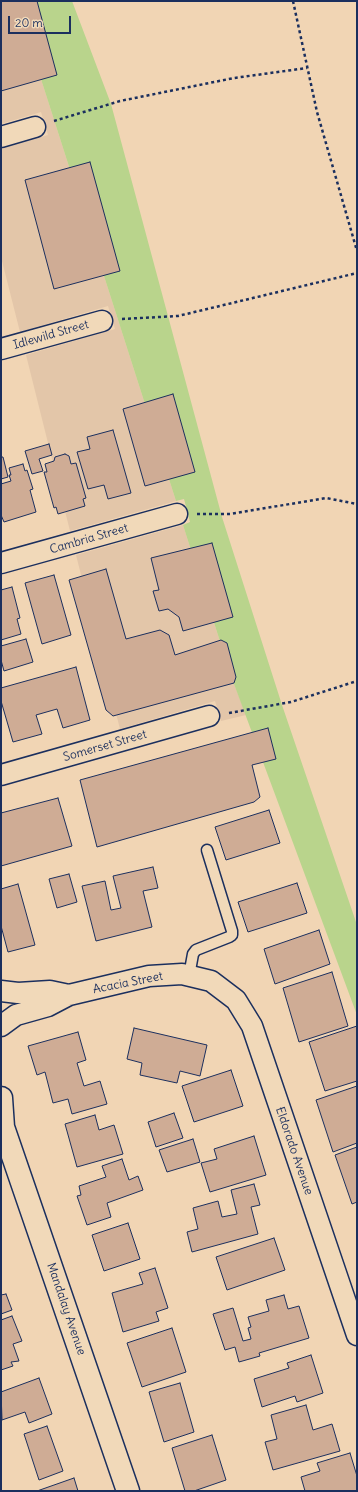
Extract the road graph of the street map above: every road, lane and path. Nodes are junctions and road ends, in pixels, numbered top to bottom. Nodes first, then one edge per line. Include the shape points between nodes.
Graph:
1 (293, 1) edge
2 (307, 68) junction
3 (35, 127) joint
4 (1, 137) edge
5 (357, 251) edge
6 (357, 273) edge
7 (102, 321) joint
8 (1, 349) edge
9 (357, 504) edge
10 (177, 514) joint
11 (1, 563) edge
12 (357, 681) edge
13 (209, 716) joint
14 (1, 775) edge
15 (207, 850) dead end
16 (189, 976) junction
17 (211, 981) joint
18 (1, 991) edge
19 (69, 995) junction
20 (1, 1026) edge
21 (1, 1098) edge
22 (2, 1125) edge
23 (357, 1334) edge
24 (128, 1491) edge

1 - 2 path
2 - 3 path via 234,78 120,101
2 - 5 path
3 - 4 street
6 - 7 path via 178,316
7 - 8 street, Idlewild Street
9 - 10 path via 326,498 230,514
10 - 11 street, Cambria Street
12 - 13 path via 291,702
13 - 14 street, Somerset Street
15 - 16 lane via 232,935 196,950
16 - 17 street, Acacia Street
16 - 19 street, Acacia Street via 150,976
17 - 23 street, Eldorado Avenue via 236,1000 252,1026
18 - 19 street, Acacia Street via 50,991
19 - 20 street, Acacia Street via 48,1006 16,1015
21 - 22 street, Mandalay Avenue
22 - 24 street, Mandalay Avenue

